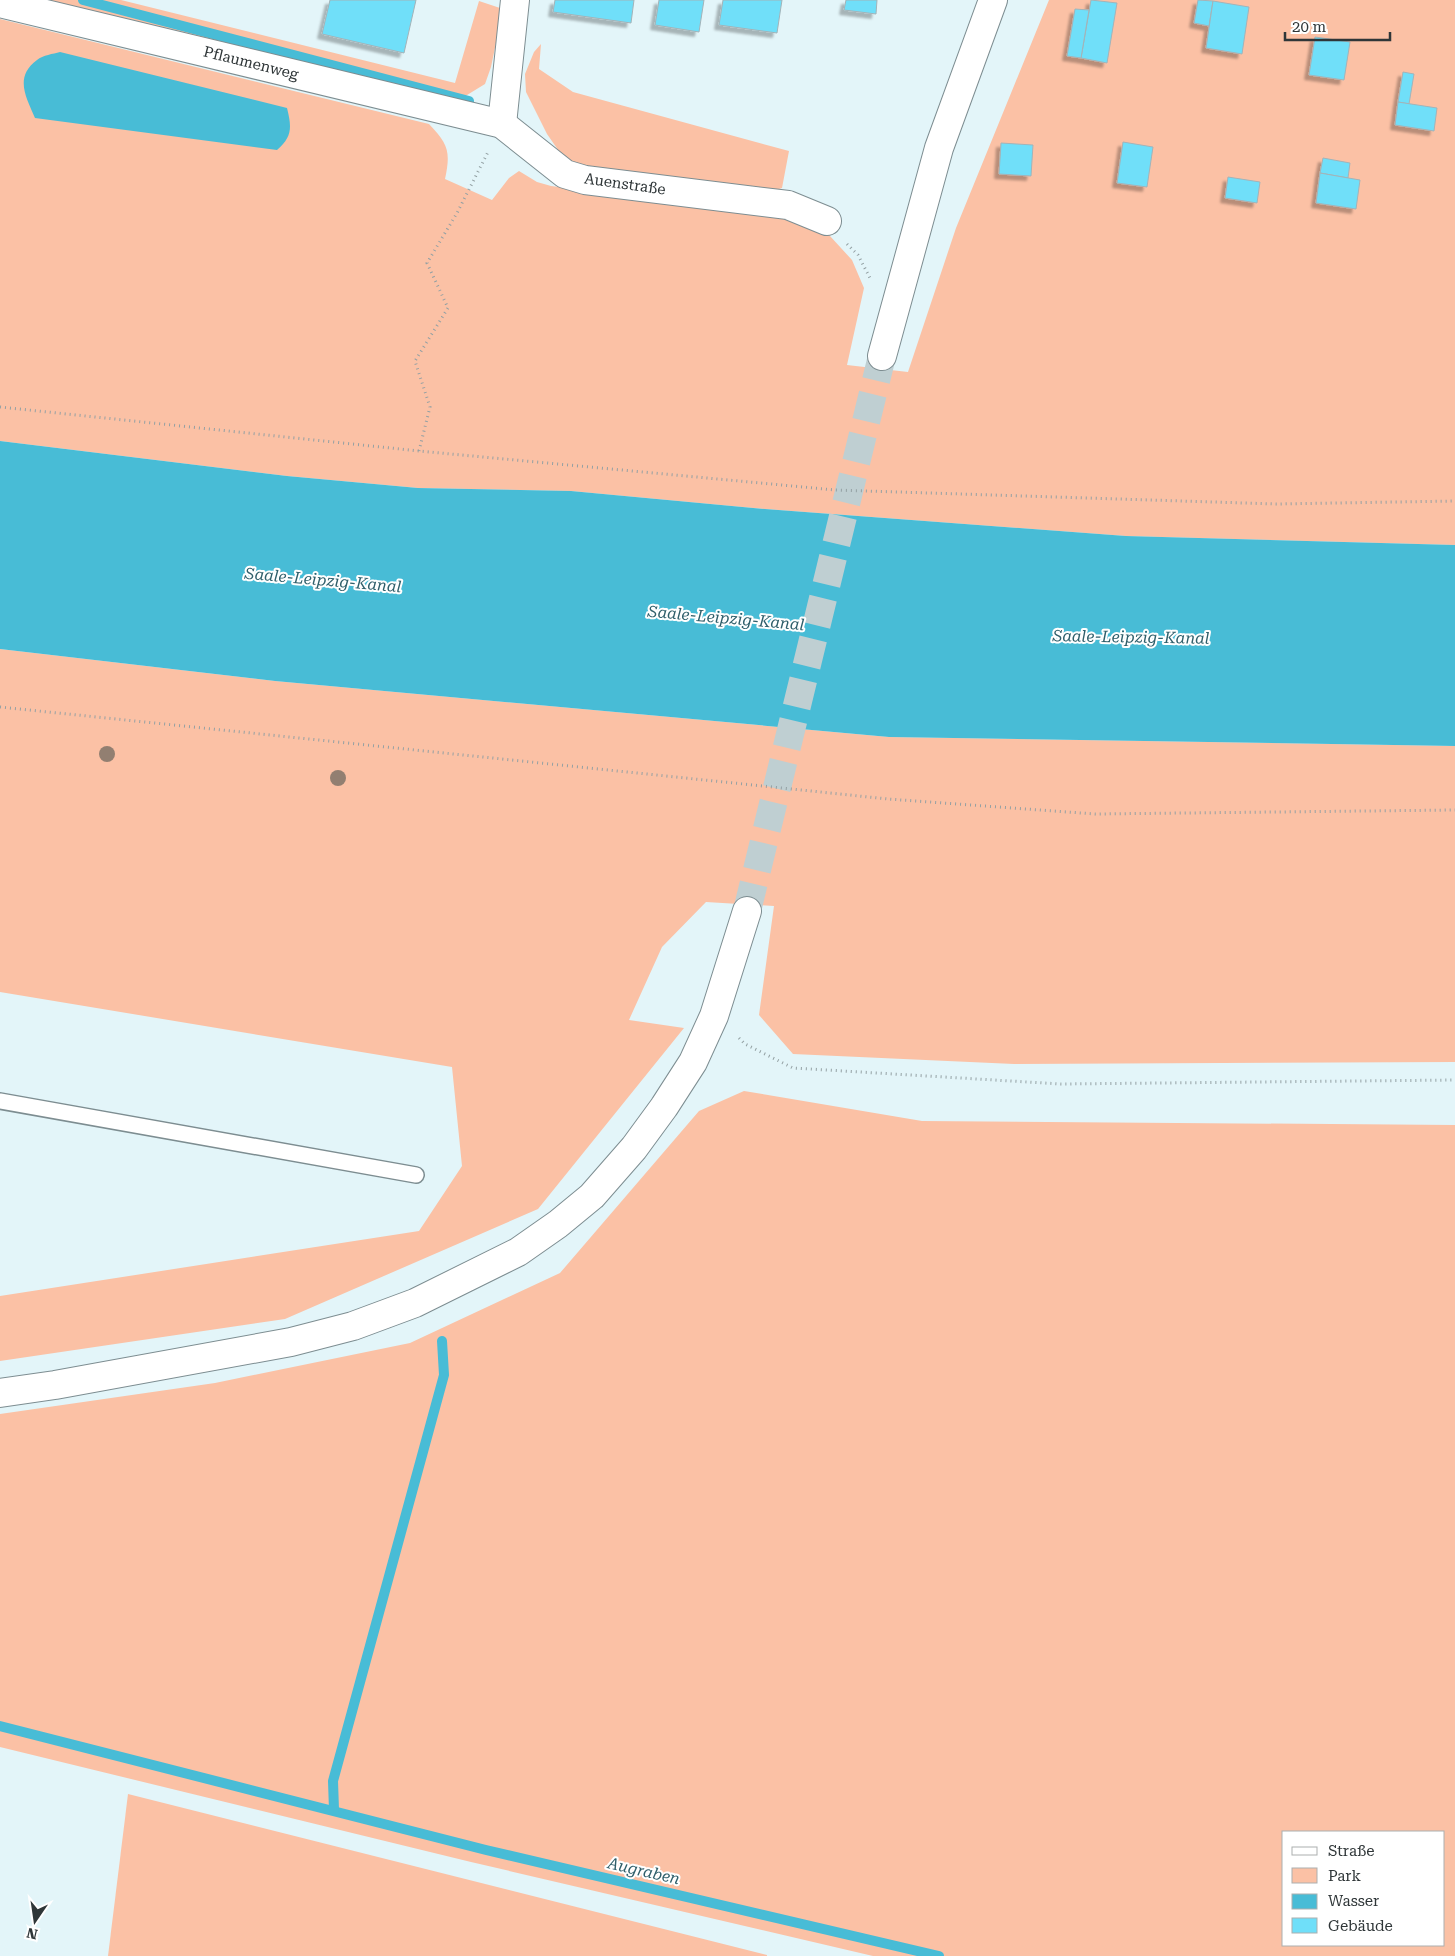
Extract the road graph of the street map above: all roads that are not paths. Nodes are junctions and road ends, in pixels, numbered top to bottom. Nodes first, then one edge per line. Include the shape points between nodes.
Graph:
1 (515, 0) edge
2 (993, 0) edge
3 (0, 3) edge
4 (502, 124) junction
5 (827, 221) road end
6 (882, 356) tunnel mouth
7 (747, 911) tunnel mouth
8 (0, 1100) edge
9 (416, 1174) dead end
10 (0, 1392) edge

1 - 4 street
2 - 6 street via 939,148
3 - 4 street, Pflaumenweg
4 - 5 street, Auenstraße via 565,174 585,180 788,204
7 - 10 street via 714,1016 693,1062 634,1148 592,1196 518,1252 415,1304 353,1326 291,1342
8 - 9 lane

